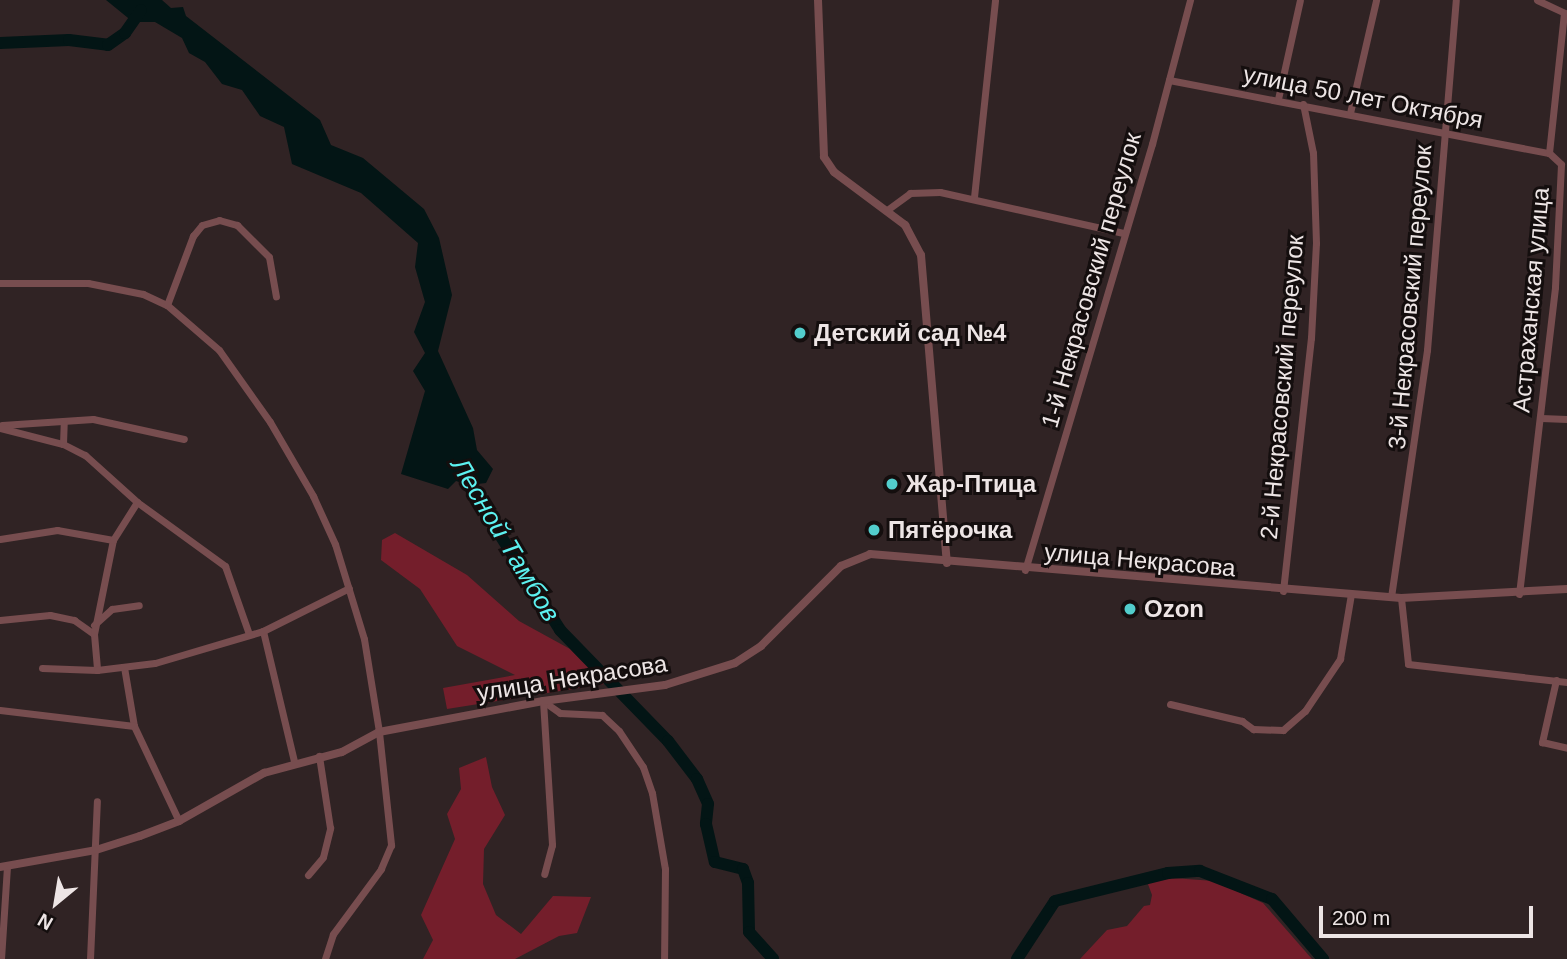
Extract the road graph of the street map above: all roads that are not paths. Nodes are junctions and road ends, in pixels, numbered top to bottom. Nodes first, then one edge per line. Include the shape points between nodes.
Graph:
1 (818, 0) edge
2 (995, 0) edge
3 (1190, 0) edge
4 (1300, 0) edge
5 (1376, 0) edge
6 (1456, 0) edge
7 (1537, 0) edge
8 (1566, 13) edge
9 (1169, 79) junction
10 (1278, 99) junction
11 (1303, 104) junction
12 (1350, 113) junction
13 (1444, 132) junction
14 (1549, 153) junction
15 (974, 197) junction
16 (887, 209) junction
17 (1124, 233) junction
18 (0, 283) edge
19 (276, 296) dead end
20 (167, 305) junction
21 (1541, 418) junction
22 (1567, 419) edge
23 (64, 421) junction
24 (0, 427) edge
25 (184, 439) dead end
26 (63, 444) junction
27 (137, 502) junction
28 (0, 539) edge
29 (113, 540) junction
30 (947, 563) junction
31 (1025, 570) junction
32 (349, 588) junction
33 (1567, 589) edge
34 (1283, 590) junction
35 (1351, 594) junction
36 (1519, 594) junction
37 (1391, 597) junction
38 (1401, 598) junction
39 (139, 605) dead end
40 (0, 620) edge
41 (94, 630) junction
42 (262, 631) junction
43 (249, 634) junction
44 (124, 667) junction
45 (42, 668) dead end
46 (97, 670) junction
47 (1556, 680) junction
48 (1567, 682) edge
49 (543, 701) junction
50 (1170, 704) dead end
51 (0, 710) edge
52 (134, 726) junction
53 (379, 732) junction
54 (1567, 748) edge
55 (319, 757) junction
56 (294, 761) junction
57 (97, 801) dead end
58 (179, 821) junction
59 (96, 850) junction
60 (3, 866) edge
61 (544, 874) dead end
62 (308, 875) dead end
63 (1, 959) edge
64 (90, 959) edge
65 (325, 959) edge
66 (664, 959) edge

1 - 16 street via 824,157 834,172
2 - 15 street
3 - 9 street, 1-й Некрасовский переулок
4 - 10 street
5 - 12 street
6 - 13 street, 3-й Некрасовский переулок
7 - 8 street
8 - 14 street, Астраханская улица
9 - 10 street, улица 50 лет Октября
9 - 17 street, 1-й Некрасовский переулок
10 - 11 street, улица 50 лет Октября
11 - 12 street, улица 50 лет Октября
11 - 34 street, 2-й Некрасовский переулок via 1313,153 1315,257 1311,338
12 - 13 street, улица 50 лет Октября
13 - 14 street, улица 50 лет Октября
13 - 37 street, 3-й Некрасовский переулок via 1425,363
14 - 21 street, Астраханская улица via 1561,164 1555,287
15 - 16 street via 916,192 897,199
15 - 17 street
16 - 30 street via 911,232 921,255
17 - 31 street, 1-й Некрасовский переулок
18 - 20 street via 88,283 143,294
19 - 20 street via 269,257 237,225 219,220 202,225 193,236
20 - 32 street via 219,350 270,422 313,496
21 - 22 street
21 - 36 street, Астраханская улица
23 - 24 street
23 - 25 street via 93,419
23 - 26 street
24 - 26 street
26 - 27 street via 85,455
27 - 29 street
27 - 43 street via 225,566
28 - 29 street via 57,530
29 - 41 street
30 - 31 street, улица Некрасова
30 - 49 street, улица Некрасова via 870,554 854,559 841,566 761,646 735,663 665,685
31 - 34 street, улица Некрасова
32 - 42 street
32 - 53 street via 364,639
33 - 36 street, улица Некрасова
34 - 35 street, улица Некрасова
35 - 37 street, улица Некрасова
35 - 50 street via 1340,659 1305,711 1283,730 1253,729 1242,721
36 - 38 street, улица Некрасова
37 - 38 street, улица Некрасова
38 - 47 street via 1408,664
39 - 41 street via 112,609
40 - 41 street via 50,615
41 - 46 street
42 - 43 street
42 - 56 street
43 - 44 street via 155,663
44 - 46 street
44 - 52 street
45 - 46 street
47 - 48 street
47 - 54 street via 1542,742
49 - 53 street, улица Некрасова
49 - 61 street via 552,845
49 - 66 street via 560,713 602,715 643,767 665,869
51 - 52 street
52 - 58 street
53 - 55 street, улица Некрасова via 342,752
53 - 65 street via 390,845 381,869 333,934
55 - 56 street, улица Некрасова
55 - 62 street via 330,828 323,858
56 - 58 street, улица Некрасова
57 - 59 street
58 - 59 street, улица Некрасова
59 - 60 street, улица Некрасова
59 - 64 street
60 - 63 street

